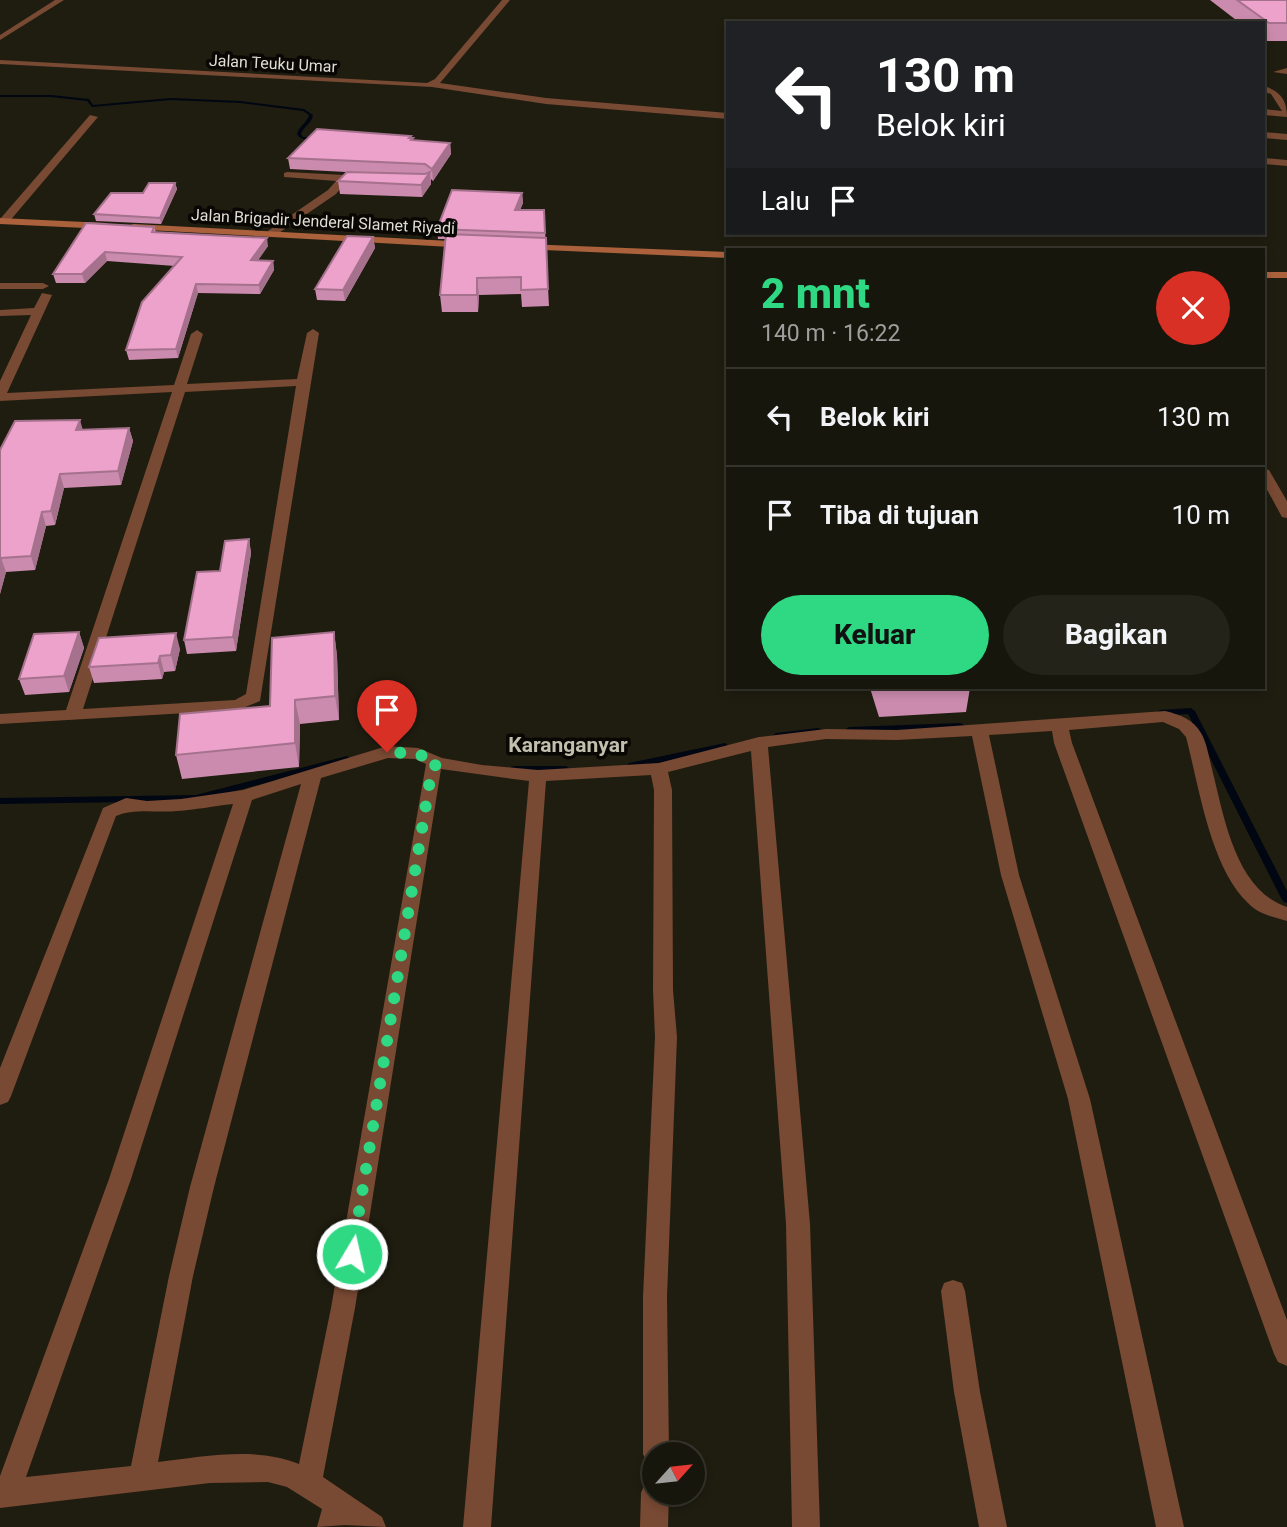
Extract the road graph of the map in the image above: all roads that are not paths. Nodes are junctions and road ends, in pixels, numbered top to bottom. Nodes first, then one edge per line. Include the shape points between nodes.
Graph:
1 (60, 0) edge
2 (506, 0) edge
3 (0, 38) edge
4 (4, 62) edge
5 (1287, 71) edge
6 (1277, 72) dead end
7 (0, 73) edge
8 (433, 85) junction
9 (1265, 89) edge
10 (1265, 112) edge
11 (1287, 112) edge
12 (726, 116) edge
13 (93, 117) dead end
14 (1265, 135) edge
15 (1287, 136) edge
16 (1265, 161) edge
17 (1287, 163) edge
18 (287, 175) dead end
19 (343, 179) junction
20 (378, 179) edge
21 (2, 221) edge
22 (272, 233) junction
23 (487, 246) edge
24 (511, 247) edge
25 (726, 255) edge
26 (1265, 275) edge
27 (1287, 275) edge
28 (0, 286) edge
29 (38, 312) junction
30 (0, 313) edge
31 (313, 333) dead end
32 (197, 334) dead end
33 (303, 382) junction
34 (177, 389) junction
35 (0, 396) edge
36 (1265, 475) edge
37 (1287, 514) edge
38 (73, 715) junction
39 (0, 719) edge
40 (1060, 725) junction
41 (979, 729) junction
42 (759, 743) junction
43 (438, 763) junction
44 (659, 769) junction
45 (313, 774) junction
46 (538, 776) junction
47 (244, 796) junction
48 (1287, 914) edge
49 (0, 1096) edge
50 (953, 1291) dead end
51 (1287, 1354) edge
52 (656, 1442) edge
53 (142, 1479) junction
54 (308, 1483) junction
55 (4, 1494) edge
56 (655, 1505) edge
57 (334, 1514) edge
58 (372, 1527) edge
59 (477, 1527) edge
60 (654, 1527) edge
61 (806, 1527) edge
62 (993, 1527) edge
63 (1170, 1527) edge

1 - 3 street
2 - 8 street
4 - 7 street
4 - 8 street, Jalan Teuku Umar
5 - 6 street
8 - 12 street, Jalan Teuku Umar via 546,101
9 - 11 street via 1274,92
10 - 11 street
13 - 21 street
14 - 15 street
16 - 17 street
18 - 19 street
19 - 20 street
19 - 22 street via 332,192
21 - 22 main road, Jalan Brigadir Jenderal Slamet Riyadi
22 - 23 main road, Jalan Brigadir Jenderal Slamet Riyadi
24 - 25 main road
26 - 27 main road
28 - 29 street via 44,291
29 - 30 street
29 - 35 street
31 - 33 street
32 - 34 street
33 - 34 street
33 - 38 street via 254,697 238,705
34 - 35 street
34 - 38 street
36 - 37 street
38 - 39 street
40 - 41 street
40 - 48 street via 1155,716 1185,725 1194,735 1236,868 1259,903
40 - 51 street
41 - 42 street via 826,734
41 - 63 street via 1010,875 1079,1098
42 - 44 street
42 - 61 street via 798,1224
43 - 45 street via 418,754 387,752
43 - 46 street
43 - 54 street via 432,768 343,1308
44 - 46 street
44 - 52 street via 666,1037 654,1297
45 - 47 street
45 - 53 street via 202,1187
46 - 59 street
47 - 49 street via 181,805 126,804 109,812
47 - 55 street via 120,1179
50 - 62 street
53 - 54 street via 244,1468 291,1474
53 - 55 street
54 - 57 street
56 - 60 street
57 - 58 street

